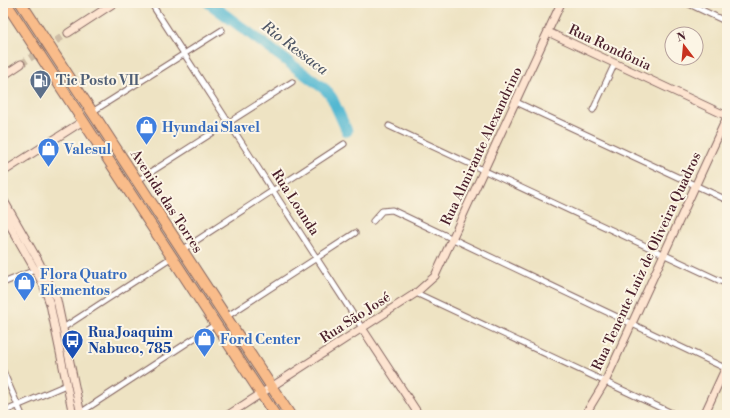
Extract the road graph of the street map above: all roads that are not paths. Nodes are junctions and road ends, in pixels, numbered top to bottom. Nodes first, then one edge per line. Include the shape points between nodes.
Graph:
1 (6, 3) edge
2 (21, 3) edge
3 (114, 3) edge
4 (151, 3) edge
5 (561, 3) edge
6 (687, 3) edge
7 (727, 22) edge
8 (222, 30) dead end
9 (548, 32) junction
10 (68, 33) tunnel mouth
11 (184, 54) junction
12 (615, 63) junction
13 (21, 64) tunnel mouth
14 (3, 76) edge
15 (292, 82) dead end
16 (516, 102) junction
17 (594, 110) dead end
18 (92, 112) junction
19 (727, 116) edge
20 (83, 120) junction
21 (229, 123) junction
22 (389, 126) dead end
23 (344, 144) dead end
24 (484, 170) junction
25 (3, 172) edge
26 (137, 181) junction
27 (696, 185) junction
28 (273, 190) junction
29 (3, 199) edge
30 (727, 200) edge
31 (3, 213) edge
32 (373, 221) dead end
33 (355, 233) dead end
34 (453, 239) junction
35 (182, 250) junction
36 (664, 254) junction
37 (172, 257) junction
38 (317, 257) junction
39 (35, 270) junction
40 (3, 284) edge
41 (727, 284) edge
42 (416, 293) junction
43 (226, 317) junction
44 (631, 323) junction
45 (216, 324) junction
46 (63, 328) junction
47 (362, 328) junction
48 (727, 367) edge
49 (3, 371) edge
50 (604, 382) junction
51 (66, 385) junction
52 (272, 387) junction
53 (261, 394) junction
54 (18, 405) junction
55 (3, 412) edge
56 (78, 414) edge
57 (22, 415) edge
58 (228, 415) edge
59 (275, 415) edge
60 (290, 415) edge
61 (420, 415) edge
62 (585, 415) edge
63 (676, 415) edge
64 (704, 415) edge

1 - 20 highway, Avenida das Torres
2 - 18 highway, Avenida das Torres
3 - 10 main road
4 - 11 street, Rua Loanda
5 - 9 main road, Rua Almirante Alexandrino
6 - 7 street
8 - 11 street
9 - 12 main road, Rua Rondônia
9 - 16 main road, Rua Almirante Alexandrino
11 - 18 street
11 - 21 street, Rua Loanda
12 - 17 street
12 - 19 main road, Rua Rondônia
13 - 14 main road
15 - 21 street
16 - 24 main road, Rua Almirante Alexandrino
16 - 27 street
18 - 26 highway, Avenida das Torres
19 - 27 main road, Rua Tenente Luiz de Oliveira Quadros
20 - 25 main road
20 - 37 highway, Avenida das Torres
21 - 26 street
21 - 28 street, Rua Loanda
22 - 24 street
23 - 28 street
24 - 34 main road, Rua Almirante Alexandrino
24 - 36 street
26 - 35 highway, Avenida das Torres
27 - 30 street
27 - 36 main road, Rua Tenente Luiz de Oliveira Quadros
28 - 35 street
28 - 38 street, Rua Loanda
29 - 46 main road via 48,279 57,300
31 - 39 main road
32 - 34 street via 382,211 392,210
33 - 38 street
34 - 42 main road, Rua Almirante Alexandrino via 435,276
34 - 44 street
35 - 43 highway, Avenida das Torres
36 - 41 street
36 - 44 main road, Rua Tenente Luiz de Oliveira Quadros
37 - 45 highway, Avenida das Torres
37 - 46 street
38 - 43 street
38 - 47 street, Rua Loanda
39 - 40 street
39 - 51 main road via 54,315
42 - 47 main road, Rua São José
42 - 50 street
43 - 52 highway, Avenida das Torres
44 - 48 street
44 - 50 main road, Rua Tenente Luiz de Oliveira Quadros
45 - 53 highway, Avenida das Torres
45 - 56 street
46 - 56 main road
47 - 52 main road, Rua São José
47 - 61 main road, Rua Loanda
48 - 64 main road
49 - 54 street
50 - 62 main road, Rua Tenente Luiz de Oliveira Quadros
50 - 63 street
51 - 54 street
51 - 56 main road
52 - 53 main road, Rua São José
52 - 60 highway, Avenida das Torres
53 - 58 main road, Rua São José
53 - 59 highway, Avenida das Torres
54 - 55 street
54 - 57 street

